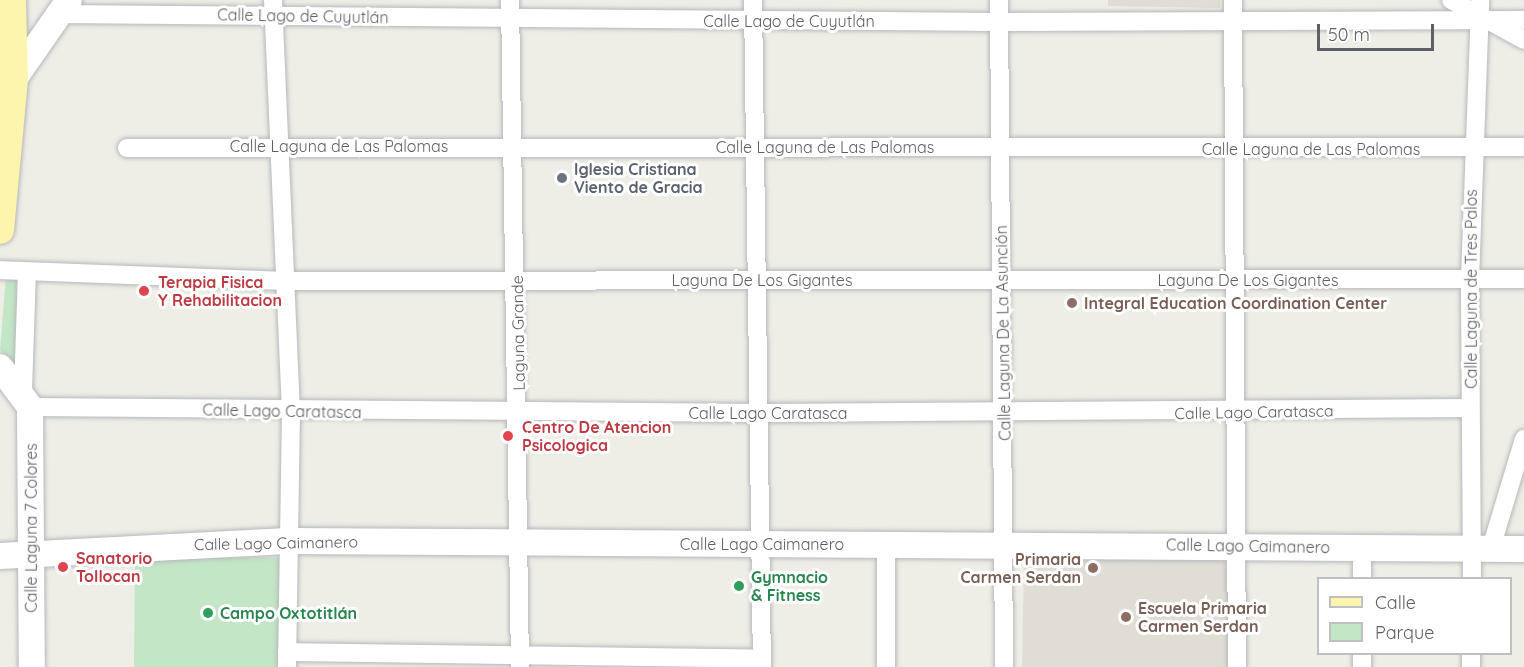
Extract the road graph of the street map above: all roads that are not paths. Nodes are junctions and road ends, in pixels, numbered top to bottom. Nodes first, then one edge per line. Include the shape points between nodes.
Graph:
1 (12, 0) edge
2 (753, 0) edge
3 (999, 0) edge
4 (1233, 0) edge
5 (1451, 0) edge
6 (62, 7) edge
7 (273, 8) edge
8 (511, 9) edge
9 (1480, 9) edge
10 (1524, 20) edge
11 (754, 21) junction
12 (1000, 22) junction
13 (1234, 23) junction
14 (1524, 40) edge
15 (14, 79) junction
16 (279, 146) junction
17 (514, 146) junction
18 (754, 147) junction
19 (1524, 147) edge
20 (127, 148) dead end
21 (1472, 148) junction
22 (1003, 149) junction
23 (1233, 149) junction
24 (0, 230) edge
25 (0, 270) edge
26 (27, 273) junction
27 (1001, 279) junction
28 (1470, 279) junction
29 (1524, 279) edge
30 (517, 280) junction
31 (1234, 280) junction
32 (284, 281) junction
33 (758, 281) junction
34 (0, 367) edge
35 (27, 399) junction
36 (1470, 408) junction
37 (291, 411) junction
38 (520, 412) junction
39 (1005, 412) junction
40 (762, 413) junction
41 (1237, 413) junction
42 (1524, 439) edge
43 (288, 541) junction
44 (519, 542) junction
45 (1005, 544) junction
46 (762, 545) junction
47 (886, 545) junction
48 (1237, 546) junction
49 (1362, 548) junction
50 (1482, 548) junction
51 (1524, 549) edge
52 (31, 551) junction
53 (0, 556) edge
54 (1362, 577) edge
55 (1473, 577) edge
56 (287, 660) edge
57 (520, 663) edge
58 (762, 663) edge
59 (649, 664) edge
60 (32, 667) edge
61 (886, 667) edge
62 (1004, 667) edge
63 (1237, 667) edge

1 - 15 main road
2 - 11 street
3 - 12 street, Calle Laguna De La Asunción
4 - 13 street
5 - 9 street
6 - 7 street, Calle Lago de Cuyutlán
6 - 15 street
7 - 8 street, Calle Lago de Cuyutlán
7 - 16 street
8 - 11 street, Calle Lago de Cuyutlán
8 - 17 street, Laguna Grande
9 - 10 street, Calle Lago de Cuyutlán
9 - 13 street, Calle Lago de Cuyutlán
9 - 14 street
9 - 21 street, Calle Laguna de Tres Palos
11 - 12 street, Calle Lago de Cuyutlán
11 - 18 street
12 - 13 street, Calle Lago de Cuyutlán
12 - 22 street, Calle Laguna De La Asunción
13 - 23 street
15 - 24 main road
16 - 17 street, Calle Laguna de Las Palomas
16 - 20 street, Calle Laguna de Las Palomas
16 - 32 street
17 - 18 street, Calle Laguna de Las Palomas
17 - 30 street, Laguna Grande
18 - 22 street, Calle Laguna de Las Palomas
18 - 33 street
19 - 21 street, Calle Laguna de Las Palomas
21 - 23 street, Calle Laguna de Las Palomas
21 - 28 street, Calle Laguna de Tres Palos
22 - 23 street, Calle Laguna de Las Palomas
22 - 27 street, Calle Laguna De La Asunción
23 - 31 street
25 - 26 street, Laguna De Los Gigantes
26 - 32 street, Laguna De Los Gigantes
26 - 35 street, Calle Laguna 7 Colores
27 - 31 street, Laguna De Los Gigantes
27 - 33 street, Laguna De Los Gigantes
27 - 39 street, Calle Laguna De La Asunción
28 - 29 street, Laguna De Los Gigantes
28 - 31 street, Laguna De Los Gigantes
28 - 36 street, Calle Laguna de Tres Palos
30 - 32 street, Laguna De Los Gigantes
30 - 33 street, Laguna De Los Gigantes
30 - 38 street, Laguna Grande
31 - 41 street
32 - 37 street
33 - 40 street
34 - 35 street
35 - 37 street, Calle Lago Caratasca
35 - 52 street, Calle Laguna 7 Colores
36 - 41 street, Calle Lago Caratasca
36 - 50 street, Calle Laguna de Tres Palos
37 - 38 street, Calle Lago Caratasca
37 - 43 street
38 - 40 street, Calle Lago Caratasca
38 - 44 street, Laguna Grande
39 - 40 street, Calle Lago Caratasca
39 - 41 street, Calle Lago Caratasca
39 - 45 street, Calle Laguna De La Asunción
40 - 46 street
41 - 48 street
42 - 50 street
43 - 44 street, Calle Lago Caimanero
43 - 52 street, Calle Lago Caimanero
43 - 56 street
44 - 46 street, Calle Lago Caimanero
44 - 57 street, Laguna Grande
45 - 47 street, Calle Lago Caimanero
45 - 48 street, Calle Lago Caimanero
45 - 62 street, Calle Laguna De La Asunción
46 - 47 street, Calle Lago Caimanero
46 - 58 street
47 - 61 street
48 - 49 street, Calle Lago Caimanero
48 - 63 street
49 - 50 street, Calle Lago Caimanero
49 - 54 street
50 - 51 street, Calle Lago Caimanero
50 - 55 street, Calle Laguna de Tres Palos
52 - 53 street, Calle Lago Caimanero
52 - 60 street, Calle Laguna 7 Colores
56 - 57 street
57 - 59 street
58 - 59 street

